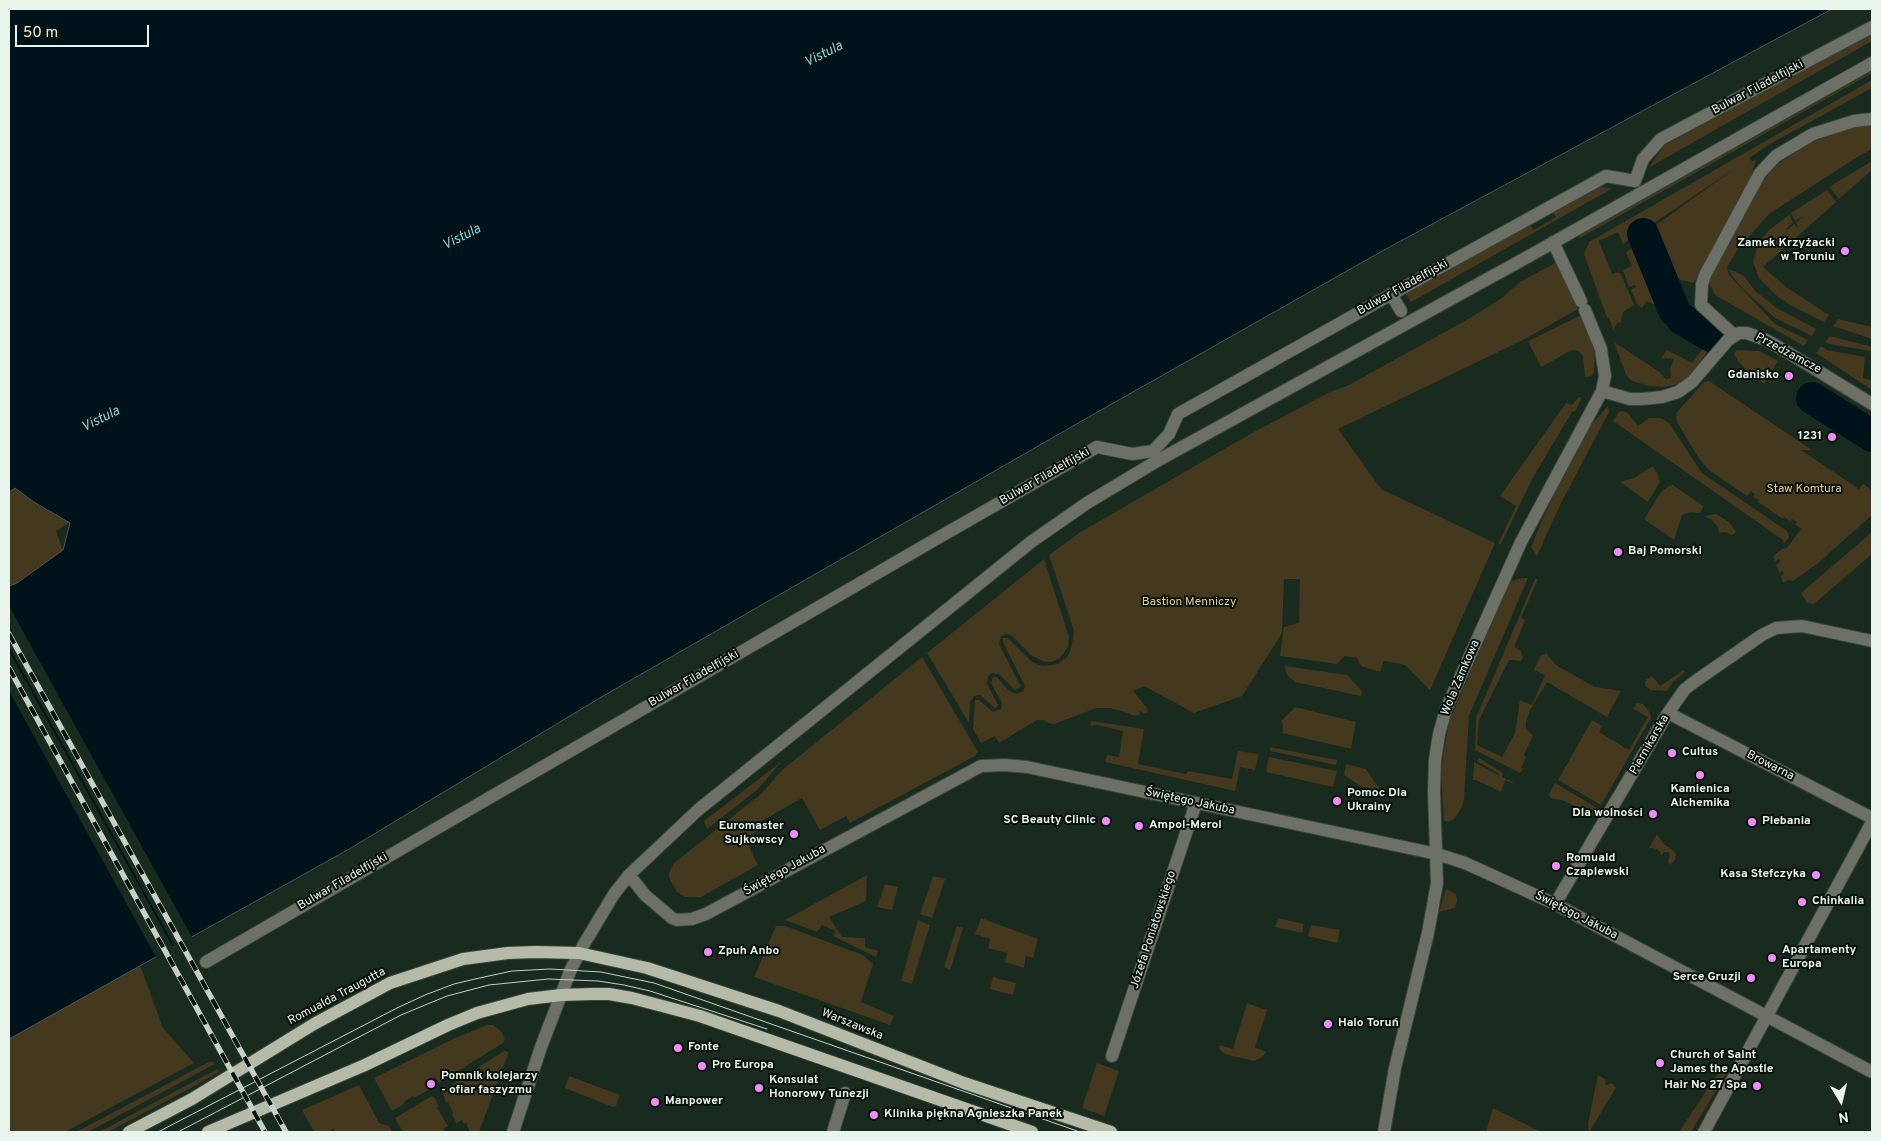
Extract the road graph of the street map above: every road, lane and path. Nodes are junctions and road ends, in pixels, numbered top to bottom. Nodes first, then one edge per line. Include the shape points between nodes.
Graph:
1 (1872, 27) edge
2 (1872, 63) edge
3 (1872, 119) edge
4 (1553, 242) junction
5 (1391, 294) junction
6 (1401, 311) dead end
7 (1734, 335) junction
8 (1602, 391) junction
9 (1872, 404) edge
10 (1872, 641) edge
11 (1668, 713) junction
12 (1196, 803) junction
13 (1872, 820) edge
14 (1437, 854) junction
15 (629, 875) junction
16 (1555, 904) junction
17 (579, 953) junction
18 (206, 962) dead end
19 (561, 994) junction
20 (1768, 1016) junction
21 (1112, 1056) dead end
22 (1872, 1072) edge
23 (845, 1093) dead end
24 (129, 1132) edge
25 (208, 1132) edge
26 (513, 1132) edge
27 (833, 1132) edge
28 (1032, 1132) edge
29 (1111, 1132) edge
30 (1384, 1132) edge
31 (1704, 1132) edge

1 - 5 street, Bulwar Filadelfijski via 1661,139 1644,159 1635,181 1606,176
2 - 4 street
3 - 7 street via 1813,134 1776,156 1760,173 1702,284 1701,305
4 - 8 street, Wola Zamkowa via 1601,349 1605,376
4 - 15 street via 1087,503 1031,542 766,753 698,810
5 - 6 street
5 - 18 street, Bulwar Filadelfijski via 1178,414 1169,434 1153,451 1132,454 1097,447
7 - 8 street via 1692,382 1678,392 1642,400
7 - 9 street, Przedzamcze via 1747,334 1766,340
8 - 14 street, Wola Zamkowa via 1521,542 1446,709 1435,760
10 - 11 street, Piernikarska via 1802,626 1780,628 1762,635 1697,680
11 - 13 street, Browarna
11 - 16 street, Piernikarska
12 - 14 street, Świętego Jakuba
12 - 15 street, Świętego Jakuba via 1027,768 988,765 964,774 692,920 677,920 667,914
12 - 21 street, Józefa Poniatowskiego
13 - 20 street
14 - 16 street, Świętego Jakuba via 1465,863
14 - 30 street, Wola Zamkowa via 1437,883 1429,926 1395,1068
15 - 17 street
16 - 20 street, Świętego Jakuba
17 - 19 street
17 - 24 main road, Romualda Traugutta via 482,956 390,983 314,1024 192,1099
17 - 29 main road, Warszawska via 647,968 780,1011 964,1083
19 - 25 main road via 477,1013
19 - 26 street
19 - 28 main road via 609,994 700,1016
20 - 22 street, Świętego Jakuba
20 - 31 street
23 - 27 street

